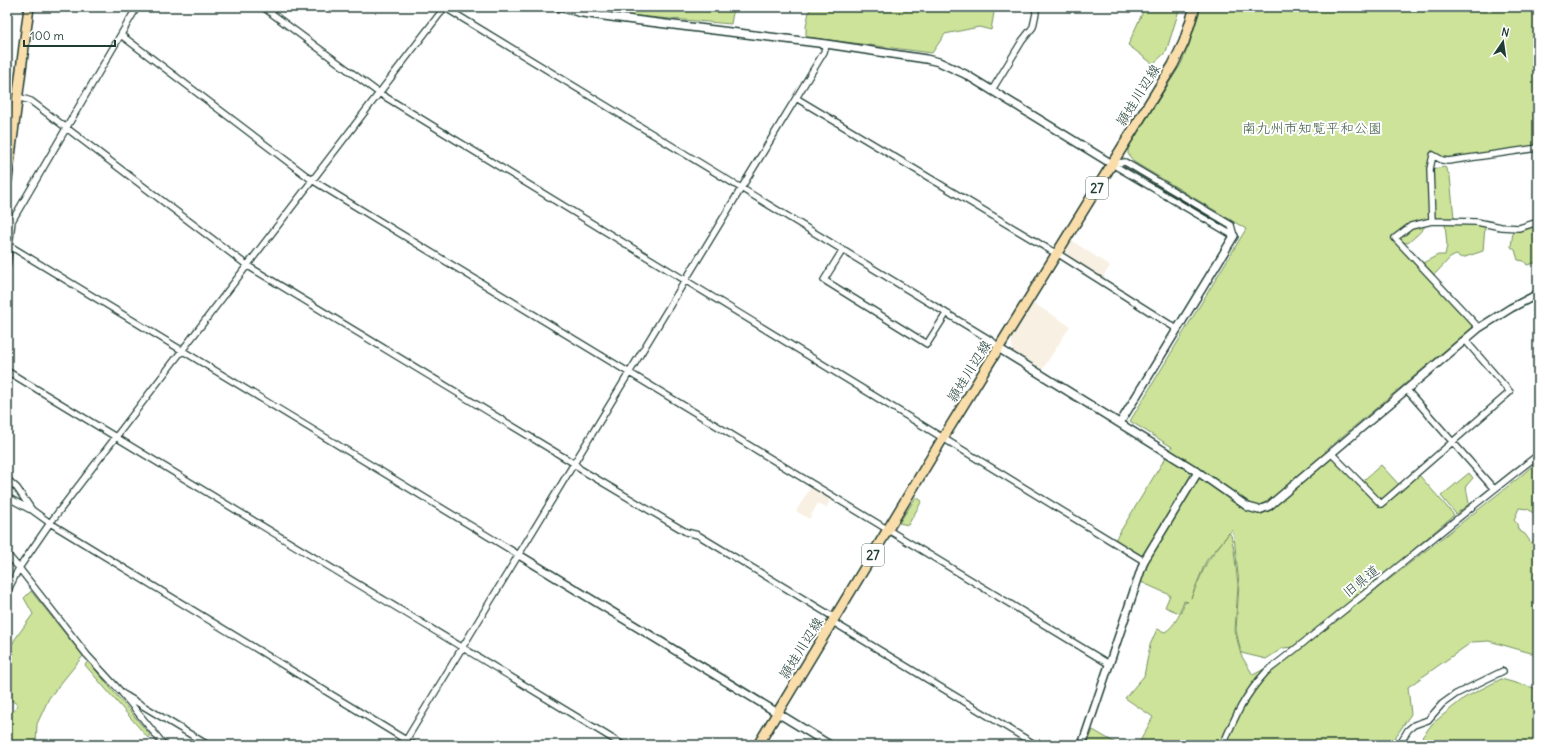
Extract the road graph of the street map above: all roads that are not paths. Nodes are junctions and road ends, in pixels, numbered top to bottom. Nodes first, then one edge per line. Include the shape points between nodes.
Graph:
1 (29, 7) edge
2 (137, 7) edge
3 (263, 7) edge
4 (445, 7) edge
5 (559, 7) edge
6 (1035, 7) edge
7 (1195, 7) edge
8 (121, 35) junction
9 (826, 44) junction
10 (8, 84) dead end
11 (992, 90) junction
12 (7, 93) edge
13 (379, 93) junction
14 (18, 97) junction
15 (796, 98) junction
16 (67, 128) junction
17 (1538, 148) edge
18 (1112, 164) junction
19 (7, 180) edge
20 (312, 180) junction
21 (742, 189) junction
22 (1432, 222) junction
23 (1538, 222) edge
24 (1234, 236) joint
25 (10, 246) junction
26 (842, 251) junction
27 (1057, 253) junction
28 (7, 266) edge
29 (248, 266) junction
30 (686, 281) junction
31 (1538, 294) edge
32 (946, 314) junction
33 (1479, 328) junction
34 (1177, 329) junction
35 (1465, 340) junction
36 (1000, 348) junction
37 (182, 352) junction
38 (7, 371) edge
39 (630, 373) junction
40 (1406, 389) junction
41 (1120, 423) junction
42 (116, 437) junction
43 (944, 438) junction
44 (1452, 442) junction
45 (1331, 453) junction
46 (1538, 455) edge
47 (575, 464) junction
48 (1198, 472) junction
49 (7, 479) edge
50 (1494, 489) junction
51 (7, 497) edge
52 (32, 510) junction
53 (50, 523) junction
54 (888, 530) junction
55 (7, 554) edge
56 (519, 556) junction
57 (1144, 561) junction
58 (19, 568) junction
59 (7, 592) edge
60 (834, 620) junction
61 (463, 649) junction
62 (1109, 664) junction
63 (1503, 671) dead end
64 (122, 693) junction
65 (777, 712) junction
66 (405, 743) edge
67 (164, 745) edge
68 (208, 745) edge
69 (414, 745) edge
70 (623, 745) edge
71 (758, 745) edge
72 (830, 745) edge
73 (1036, 745) edge
74 (1082, 745) edge
75 (1223, 745) edge
76 (1399, 745) edge

1 - 14 main road
2 - 8 street
3 - 13 street
4 - 13 street
4 - 21 street
5 - 9 street via 582,13
6 - 11 street via 1032,27
7 - 18 main road, 頴娃川辺線 / 27 via 1184,42 1173,65
8 - 16 street
8 - 20 street
9 - 11 street via 926,59 954,69
9 - 15 street via 824,52
10 - 12 street
11 - 18 street
13 - 20 street
13 - 30 street
14 - 16 street via 31,101
14 - 19 main road
15 - 21 street
15 - 27 street
16 - 25 street via 12,221
16 - 29 street
17 - 22 street via 1448,161 1433,155 1430,168
18 - 24 street via 1125,162 1231,226
18 - 27 main road, 頴娃川辺線 / 27
20 - 29 street
20 - 39 street
21 - 26 street
21 - 30 street
22 - 23 street via 1477,222 1501,228 1519,228
22 - 33 street via 1411,226 1395,238
24 - 34 street
25 - 28 street
25 - 37 street
26 - 32 street
26 - 32 street via 824,280 927,344
27 - 34 street
27 - 36 main road, 頴娃川辺線 / 27
29 - 37 street
29 - 47 street
30 - 39 street
30 - 43 street
31 - 33 street
32 - 36 street via 998,344
33 - 35 street
34 - 41 street
35 - 40 street
35 - 44 street via 1510,392
36 - 41 street
36 - 43 main road, 頴娃川辺線 / 27
37 - 42 street
37 - 56 street
38 - 42 street
39 - 47 street
39 - 54 street
40 - 44 street
40 - 45 street
41 - 48 street
42 - 53 street
42 - 61 street
43 - 54 main road, 頴娃川辺線 / 27
43 - 57 street
44 - 45 street via 1381,504
44 - 50 street
45 - 48 street via 1270,506 1259,510 1248,508
46 - 50 street, 旧県道
47 - 56 street
47 - 60 street via 686,532 698,535
48 - 57 street
49 - 52 street
50 - 75 street, 旧県道 via 1266,672 1237,711
51 - 52 street
52 - 53 street
53 - 58 street
53 - 66 street
54 - 60 main road, 頴娃川辺線 / 27
54 - 62 street
55 - 58 street
56 - 61 street
56 - 65 street
57 - 62 street
58 - 59 street
58 - 64 street via 87,655
60 - 65 main road, 頴娃川辺線 / 27
60 - 73 street
61 - 66 street
61 - 70 street
62 - 74 street
63 - 76 street via 1456,694 1442,704 1428,720 1408,730
64 - 67 street
64 - 68 street
65 - 71 main road, 頴娃川辺線 / 27
65 - 72 street
66 - 69 street

